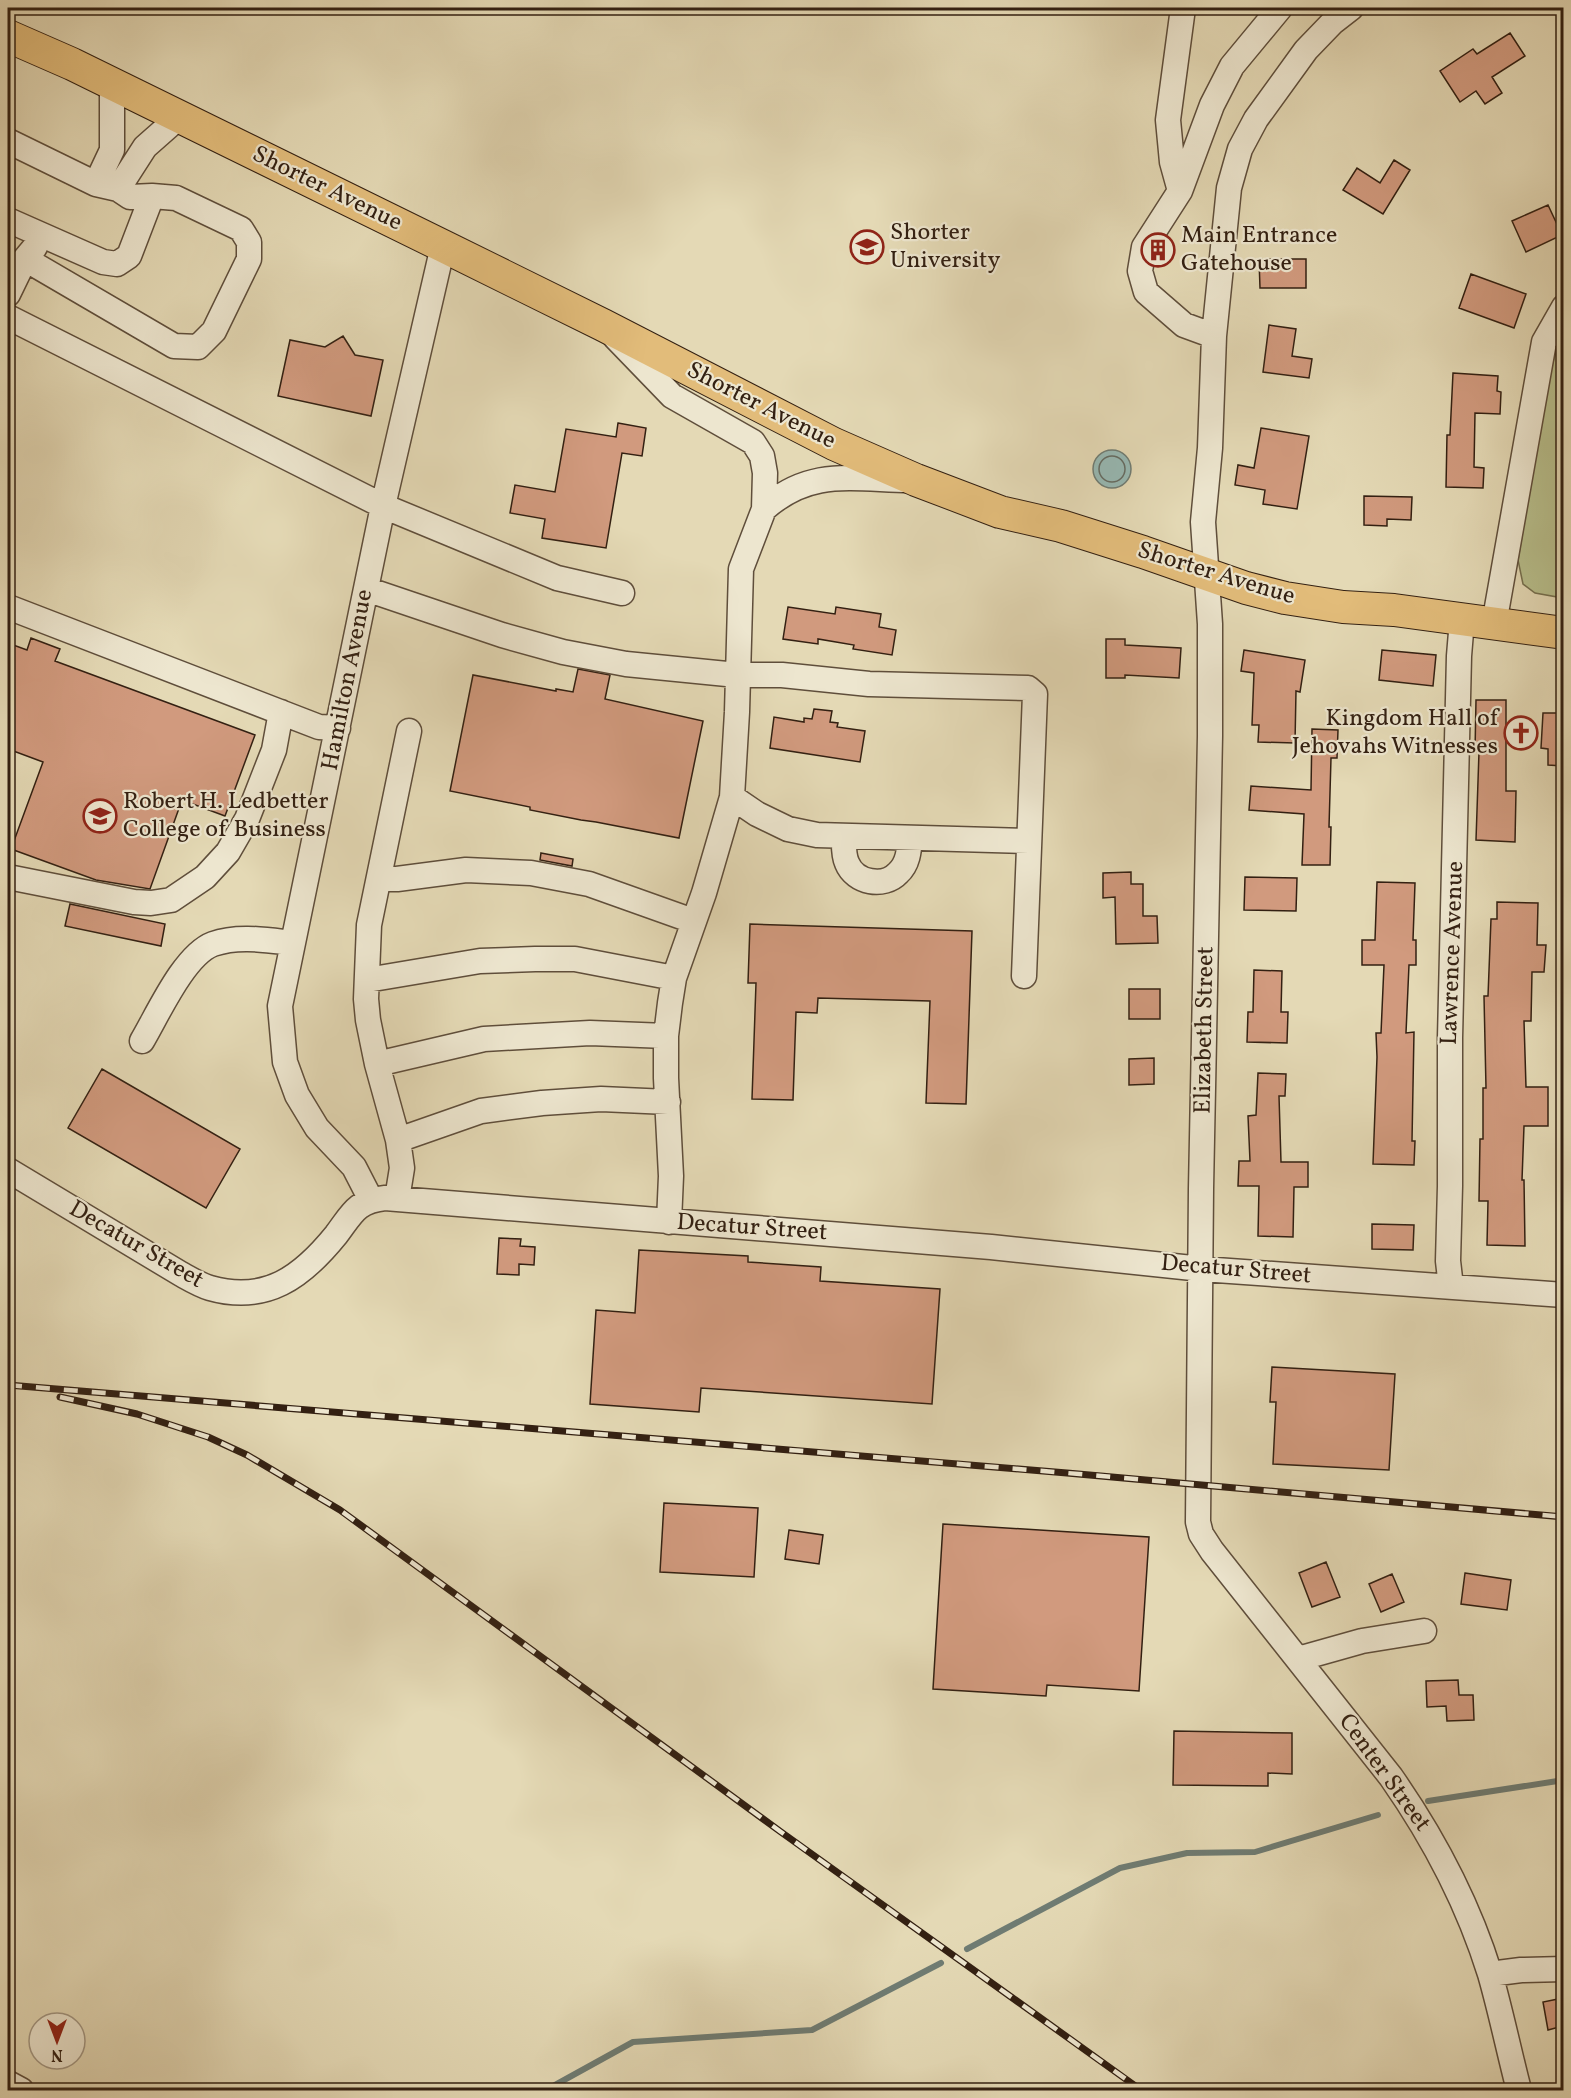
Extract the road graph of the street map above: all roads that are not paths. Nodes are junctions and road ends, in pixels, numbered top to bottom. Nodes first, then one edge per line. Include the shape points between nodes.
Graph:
1 (1183, 8) edge
2 (1280, 8) edge
3 (1351, 8) edge
4 (8, 36) edge
5 (112, 83) junction
6 (179, 117) junction
7 (8, 141) edge
8 (107, 187) junction
9 (1180, 191) junction
10 (152, 196) junction
11 (8, 220) edge
12 (44, 236) junction
13 (443, 246) junction
14 (25, 259) junction
15 (8, 294) edge
16 (1563, 307) edge
17 (8, 317) edge
18 (603, 325) junction
19 (1214, 336) junction
20 (916, 480) junction
21 (383, 506) junction
22 (764, 509) junction
23 (1208, 574) junction
24 (366, 589) junction
25 (622, 593) dead end
26 (8, 607) edge
27 (1462, 620) junction
28 (1494, 624) junction
29 (1563, 633) edge
30 (737, 675) junction
31 (281, 712) junction
32 (338, 728) junction
33 (408, 731) dead end
34 (732, 797) junction
35 (844, 836) junction
36 (910, 838) junction
37 (1029, 841) junction
38 (8, 877) edge
39 (378, 878) junction
40 (693, 921) junction
41 (292, 943) junction
42 (1024, 976) dead end
43 (674, 978) junction
44 (367, 980) junction
45 (666, 1035) junction
46 (142, 1041) dead end
47 (377, 1064) junction
48 (668, 1102) junction
49 (398, 1140) junction
50 (8, 1170) edge
51 (397, 1199) junction
52 (371, 1200) junction
53 (669, 1222) junction
54 (1202, 1269) junction
55 (1451, 1287) junction
56 (1563, 1295) edge
57 (1199, 1486) joint
58 (1424, 1631) dead end
59 (1298, 1659) junction
60 (1563, 1969) edge
61 (1490, 1974) junction
62 (8, 2084) edge
63 (21, 2091) edge
64 (1519, 2091) edge

1 - 9 street via 1168,120 1172,162
2 - 9 street via 1232,66 1212,105
3 - 19 street, Elizabeth Street via 1306,50 1262,111 1240,150 1229,188
4 - 5 main road, Shorter Avenue
5 - 6 main road, Shorter Avenue
5 - 8 street via 112,150
6 - 8 street
6 - 13 main road, Shorter Avenue
7 - 8 street
8 - 10 street via 130,197
9 - 19 street via 1144,247 1140,271 1146,292 1184,325
10 - 12 street via 129,256 117,264 103,262
10 - 14 street via 187,203 241,229 249,242 249,259 219,321 198,347 174,346
11 - 12 street
12 - 14 street
13 - 18 main road, Shorter Avenue
13 - 21 street, Hamilton Avenue
14 - 15 street
16 - 28 street via 1544,342
17 - 21 street
18 - 20 main road, Shorter Avenue via 834,444
18 - 22 street via 672,396 753,442 762,456 765,473
19 - 23 street, Elizabeth Street via 1203,522
20 - 22 street via 813,480 779,495
20 - 23 main road, Shorter Avenue via 1000,513 1061,526
21 - 24 street, Hamilton Avenue
21 - 25 street via 556,578
22 - 30 street via 741,569
23 - 27 main road, Shorter Avenue via 1285,598
23 - 54 street, Elizabeth Street via 1210,736
24 - 30 street via 563,652 626,664
24 - 32 street, Hamilton Avenue
26 - 31 street
27 - 28 main road, Shorter Avenue
27 - 55 street, Lawrence Avenue via 1450,1038
28 - 29 main road, Shorter Avenue
30 - 34 street
30 - 37 street via 923,687 1028,688 1035,694
31 - 32 street via 319,727
31 - 38 street via 274,750 247,819 228,852 205,877 171,900 134,902
32 - 41 street, Hamilton Avenue
33 - 39 street
34 - 35 street via 789,829
34 - 40 street
35 - 36 street
35 - 36 street via 849,868 870,882 887,880 898,873 907,859
36 - 37 street
37 - 42 street
39 - 40 street via 466,870 531,873 589,884
39 - 44 street via 369,925
40 - 43 street
41 - 46 street via 243,939 201,950 188,964
41 - 52 street, Hamilton Avenue via 280,1006 285,1062 297,1095 317,1128 354,1167
43 - 44 street via 575,959 535,959 480,961
43 - 45 street
44 - 47 street via 368,1020
45 - 47 street via 591,1033 484,1039
45 - 48 street
47 - 49 street
48 - 49 street via 601,1099 481,1111
48 - 53 street
49 - 51 street via 402,1168
50 - 52 street, Decatur Street via 181,1274 231,1292 269,1289 289,1280 322,1252 360,1204
51 - 52 street, Decatur Street
51 - 53 street, Decatur Street
53 - 54 street, Decatur Street via 991,1247
54 - 55 street, Decatur Street
54 - 57 street, Elizabeth Street
55 - 56 street, Decatur Street
57 - 59 street, Center Street via 1197,1511 1201,1534
58 - 59 street via 1362,1641
59 - 61 street, Center Street via 1378,1760 1438,1849
60 - 61 street
61 - 64 street, Center Street
62 - 63 street

